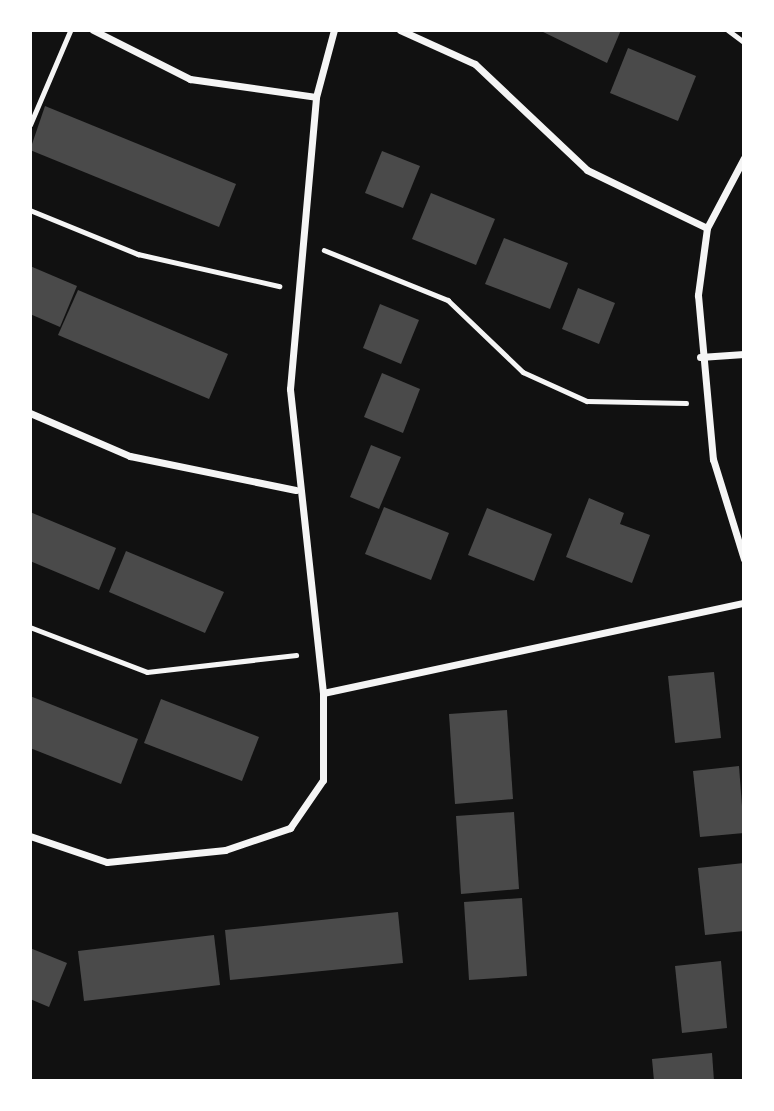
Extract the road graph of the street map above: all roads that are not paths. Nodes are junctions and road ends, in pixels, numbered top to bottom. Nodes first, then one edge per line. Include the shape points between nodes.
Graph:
1 (93, 30) edge
2 (334, 30) edge
3 (400, 30) edge
4 (316, 97) junction
5 (744, 158) edge
6 (707, 228) junction
7 (744, 355) edge
8 (700, 357) junction
9 (30, 413) edge
10 (296, 490) junction
11 (744, 559) edge
12 (744, 603) edge
13 (323, 693) junction
14 (30, 836) edge

1 - 4 street via 190,79
2 - 4 street
3 - 6 street via 475,64 587,170
4 - 10 street via 290,389
5 - 6 street
6 - 8 street via 698,295
7 - 8 street
8 - 11 street via 713,459
9 - 10 street via 130,456
10 - 13 street
12 - 13 street
13 - 14 street via 323,780 290,828 225,850 107,862

